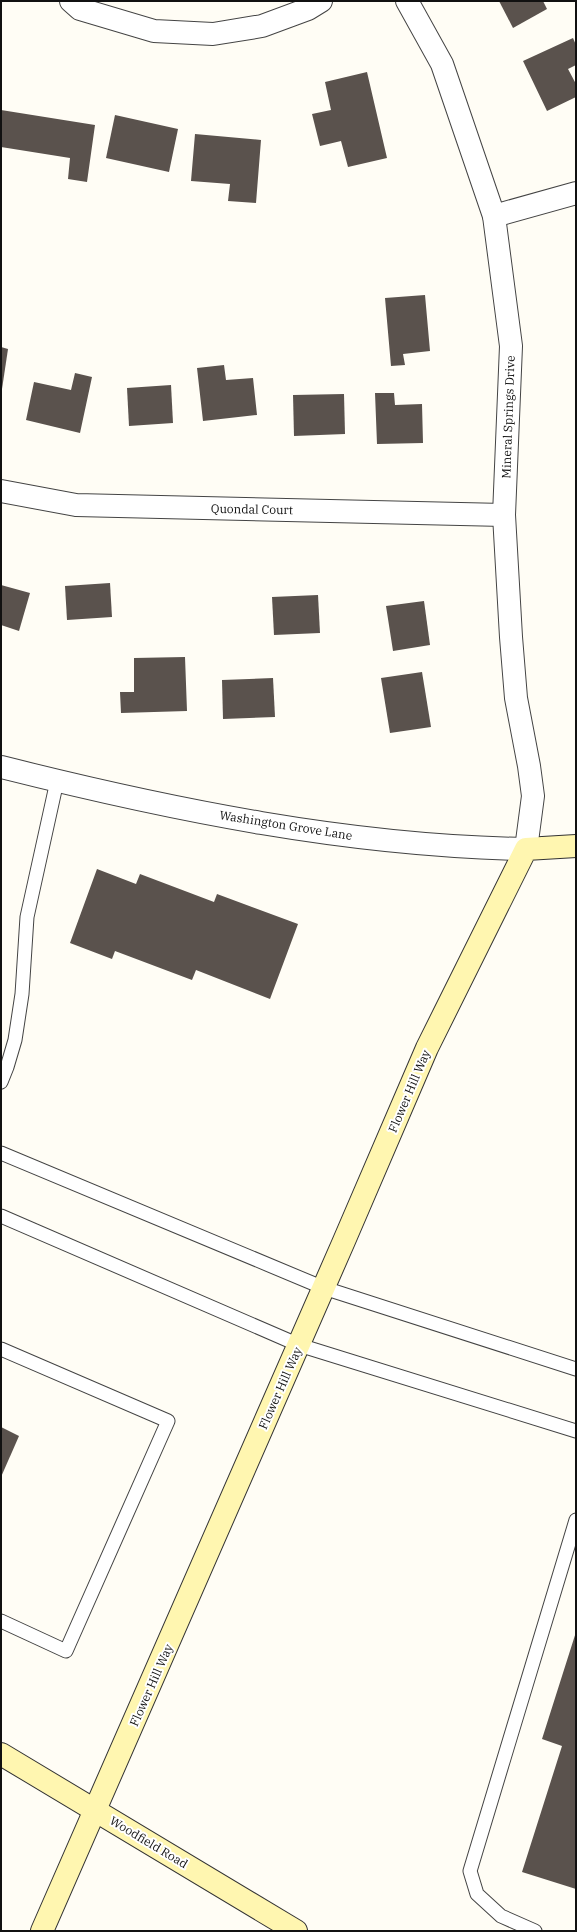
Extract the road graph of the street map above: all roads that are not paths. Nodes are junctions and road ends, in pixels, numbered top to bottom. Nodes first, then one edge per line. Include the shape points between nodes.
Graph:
1 (71, 1) edge
2 (320, 1) edge
3 (407, 1) edge
4 (576, 193) edge
5 (494, 216) junction
6 (1, 492) edge
7 (504, 515) junction
8 (1, 766) edge
9 (57, 781) junction
10 (576, 846) edge
11 (526, 849) junction
12 (1, 1082) edge
13 (1, 1153) edge
14 (1, 1216) edge
15 (324, 1288) junction
16 (299, 1345) junction
17 (1, 1350) edge
18 (576, 1370) edge
19 (576, 1431) edge
20 (576, 1520) edge
21 (1, 1621) edge
22 (1, 1754) edge
23 (96, 1810) junction
24 (42, 1931) edge
25 (296, 1931) edge
26 (535, 1931) edge

1 - 2 street via 80,9 154,31 212,34 262,26 308,9
3 - 5 street, Mineral Springs Drive via 442,64
4 - 5 street
5 - 7 street, Mineral Springs Drive via 511,346
6 - 7 street, Quondal Court via 76,505
7 - 11 street, Mineral Springs Drive via 516,698 530,766 533,796
8 - 9 street, Washington Grove Lane
9 - 11 street, Washington Grove Lane via 254,822 385,839 476,848
9 - 12 lane via 27,917 22,994 15,1040
10 - 11 street, Washington Grove Lane
11 - 15 street, Flower Hill Way via 427,1048
13 - 15 lane
14 - 16 lane
15 - 16 street, Flower Hill Way
15 - 18 lane
16 - 19 lane
16 - 23 street, Flower Hill Way
17 - 21 lane via 168,1421 66,1651
20 - 26 lane via 470,1871 477,1894 501,1916
22 - 23 street, Woodfield Road
23 - 24 street, Flower Hill Way
23 - 25 street, Woodfield Road

